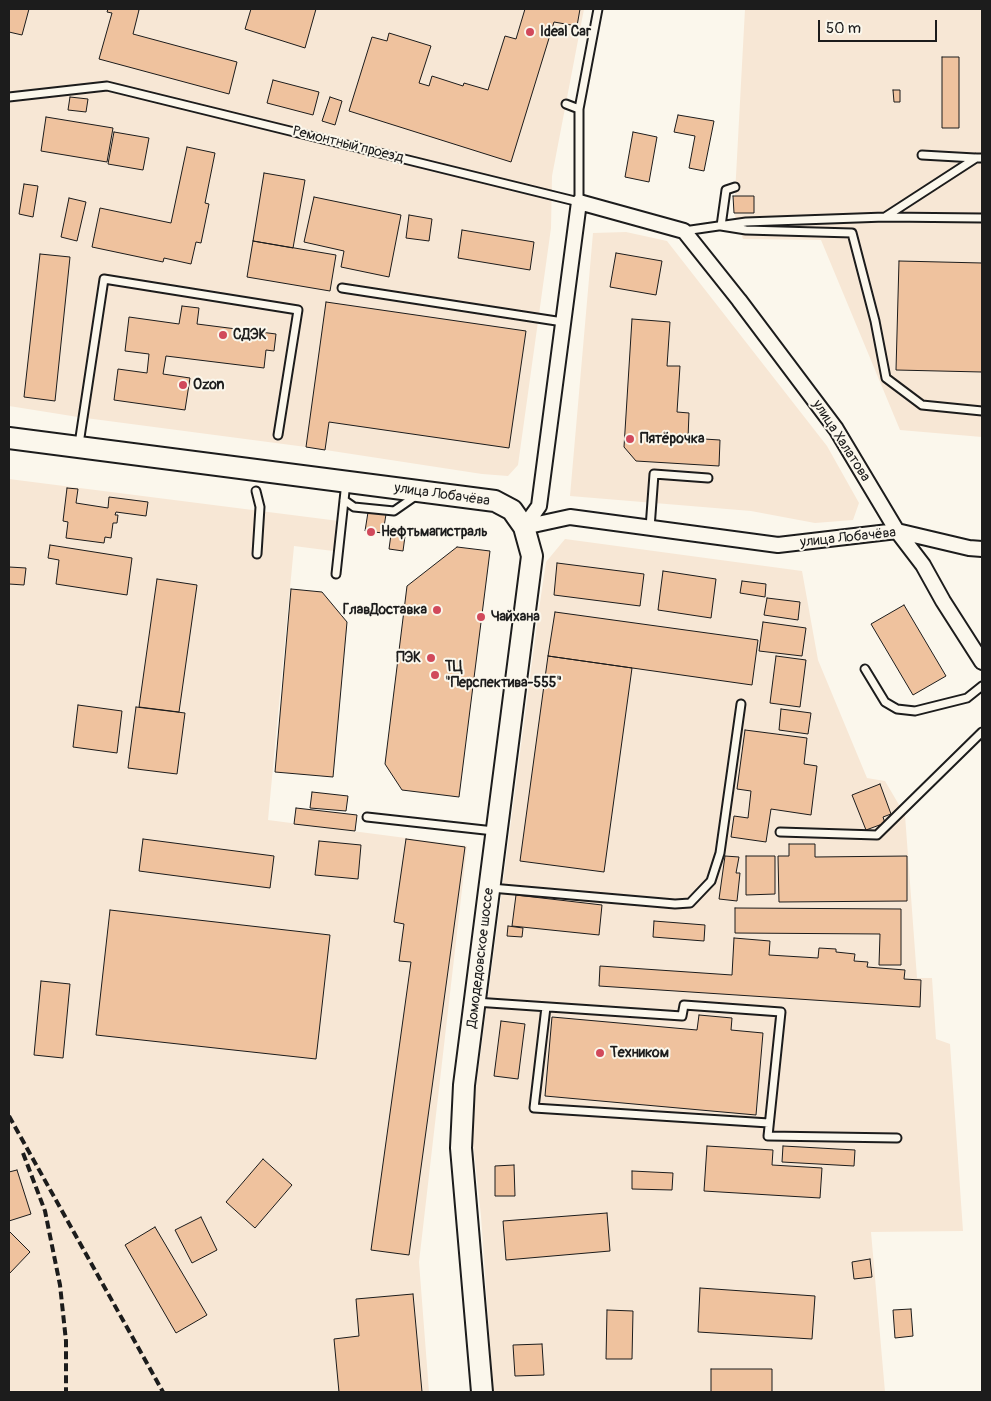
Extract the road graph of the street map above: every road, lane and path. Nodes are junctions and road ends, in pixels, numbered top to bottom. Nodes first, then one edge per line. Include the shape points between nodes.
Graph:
1 (598, 9) edge
2 (9, 97) edge
3 (566, 104) dead end
4 (579, 109) junction
5 (922, 155) dead end
6 (979, 158) edge
7 (735, 187) dead end
8 (579, 202) junction
9 (885, 217) junction
10 (982, 218) edge
11 (721, 226) junction
12 (684, 231) junction
13 (342, 288) dead end
14 (563, 322) junction
15 (982, 411) edge
16 (278, 435) dead end
17 (9, 438) edge
18 (78, 447) junction
19 (708, 478) dead end
20 (256, 491) dead end
21 (345, 491) junction
22 (524, 527) junction
23 (650, 528) junction
24 (897, 531) junction
25 (982, 549) edge
26 (256, 554) dead end
27 (336, 574) dead end
28 (982, 662) edge
29 (865, 669) dead end
30 (982, 686) edge
31 (741, 704) dead end
32 (982, 732) edge
33 (367, 817) dead end
34 (497, 831) junction
35 (780, 832) dead end
36 (490, 888) junction
37 (475, 1002) junction
38 (546, 1007) junction
39 (769, 1123) junction
40 (897, 1138) dead end
41 (482, 1392) edge

1 - 4 lane
2 - 8 lane, Ремонтный проезд via 106,86
3 - 4 lane
4 - 8 lane
5 - 6 lane
6 - 9 lane
7 - 11 lane via 726,190
8 - 12 street, Ремонтный проезд
8 - 14 street
9 - 10 lane
9 - 11 lane via 746,222
11 - 12 lane
11 - 15 lane via 746,230 852,233 886,378 922,405
12 - 24 street, улица Халатова via 836,429
13 - 14 lane
14 - 22 street via 539,506
16 - 18 lane via 298,310 104,279
17 - 18 main road, улица Лобачёва
18 - 21 main road, улица Лобачёва
19 - 23 lane via 654,474
20 - 26 lane via 260,506
21 - 22 main road, улица Лобачёва via 422,492 495,501 512,510
21 - 27 lane
22 - 23 street, улица Лобачёва via 570,517
22 - 34 main road, Домодедовское шоссе via 532,556
23 - 24 street, улица Лобачёва via 778,545
24 - 25 street, улица Лобачёва
24 - 28 street, улица Халатова via 923,564
29 - 30 lane via 885,702 897,709 915,710 967,698
31 - 36 lane via 720,854 711,881 690,904
32 - 35 lane via 877,835
33 - 34 lane
34 - 36 main road, Домодедовское шоссе
36 - 37 main road, Домодедовское шоссе
37 - 38 lane
37 - 41 main road, Домодедовское шоссе via 464,1085 461,1148
38 - 39 lane via 534,1108
38 - 39 lane via 682,1016 684,1005 781,1012
39 - 40 lane via 768,1136

